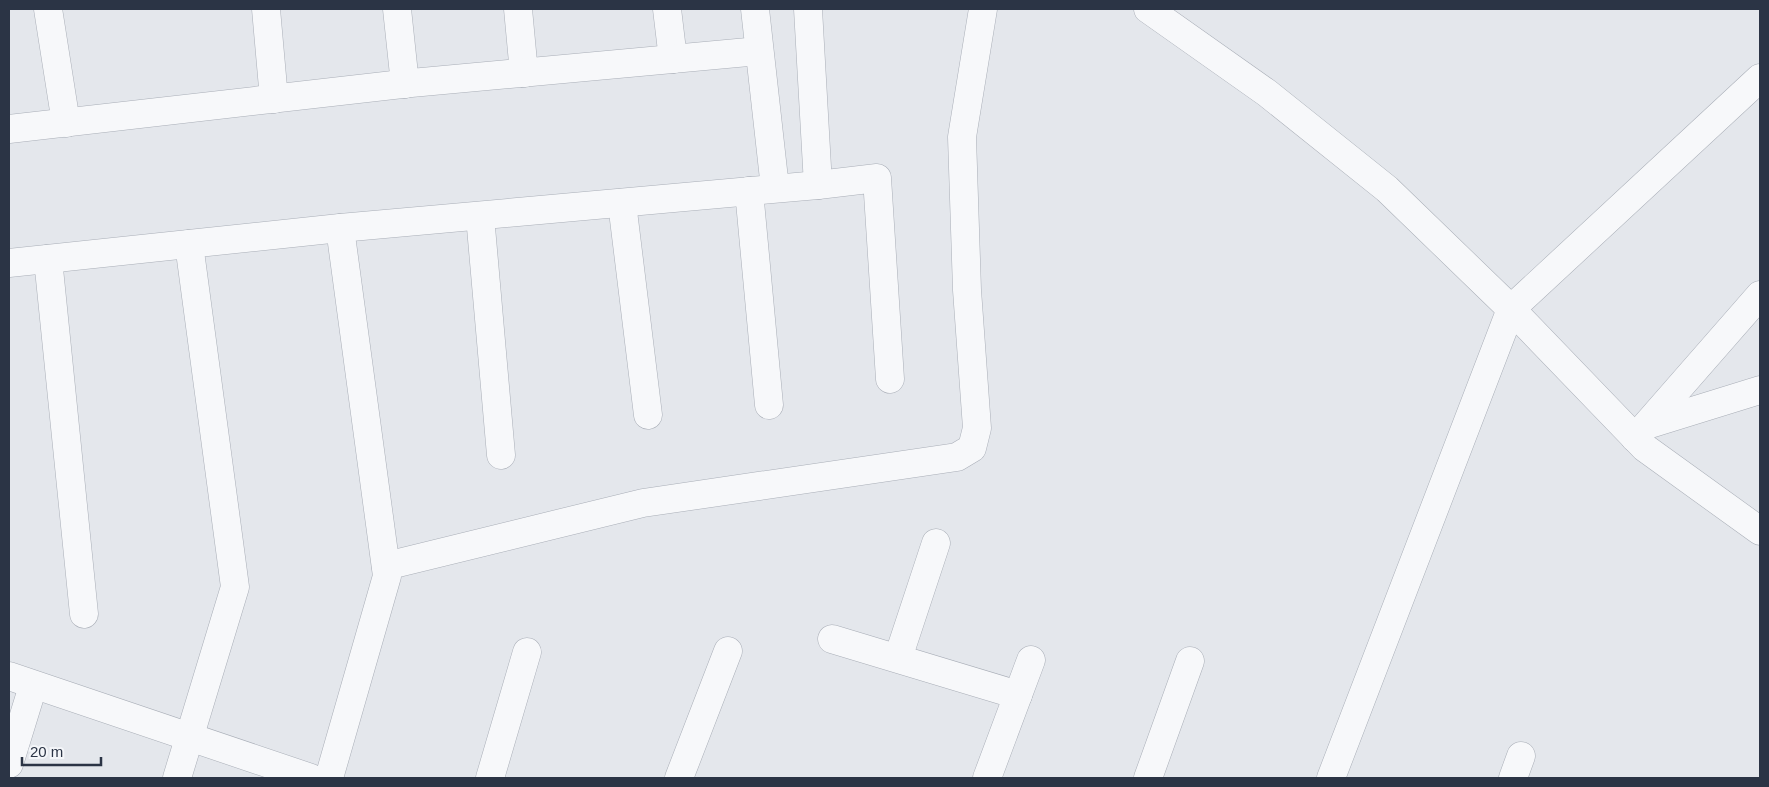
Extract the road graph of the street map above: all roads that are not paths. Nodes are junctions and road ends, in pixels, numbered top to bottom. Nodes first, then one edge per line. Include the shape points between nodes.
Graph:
1 (48, 9) edge
2 (266, 9) edge
3 (397, 9) edge
4 (518, 9) edge
5 (668, 9) edge
6 (755, 9) edge
7 (808, 9) edge
8 (983, 9) edge
9 (1148, 9) edge
10 (759, 51) junction
11 (673, 59) junction
12 (524, 73) junction
13 (1760, 78) edge
14 (405, 84) junction
15 (274, 99) junction
16 (66, 123) junction
17 (9, 129) edge
18 (818, 185) junction
19 (762, 190) junction
20 (622, 203) junction
21 (480, 216) junction
22 (340, 228) junction
23 (189, 244) junction
24 (48, 259) junction
25 (9, 263) edge
26 (1760, 295) edge
27 (1512, 309) junction
28 (890, 379) dead end
29 (1760, 390) edge
30 (769, 405) dead end
31 (648, 415) dead end
32 (1641, 431) junction
33 (501, 455) dead end
34 (1760, 531) edge
35 (936, 543) dead end
36 (386, 566) junction
37 (84, 614) dead end
38 (832, 639) dead end
39 (728, 651) dead end
40 (527, 652) dead end
41 (898, 658) junction
42 (1031, 660) dead end
43 (1190, 661) dead end
44 (21, 681) edge
45 (1018, 695) junction
46 (190, 738) junction
47 (9, 764) edge
48 (177, 778) edge
49 (311, 778) edge
50 (329, 778) edge
51 (490, 778) edge
52 (679, 778) edge
53 (987, 778) edge
54 (1148, 778) edge
55 (1331, 778) edge

1 - 16 street
2 - 15 street
3 - 14 street
4 - 12 street
5 - 11 street
6 - 10 street
7 - 18 street
8 - 36 street via 962,137 967,290 977,428 972,448 957,457 643,503
9 - 27 street via 1267,93 1387,189
10 - 11 street
10 - 19 street
11 - 12 street
12 - 14 street
13 - 27 street
14 - 15 street
15 - 16 street
16 - 17 street
18 - 19 street
18 - 28 street via 877,178
19 - 20 street
19 - 30 street
20 - 21 street
20 - 31 street
21 - 22 street
21 - 33 street
22 - 23 street
22 - 36 street
23 - 24 street
23 - 46 street via 235,587
24 - 25 street
24 - 37 street
26 - 32 street
27 - 32 street
27 - 55 street
29 - 32 street
32 - 34 street via 1645,448
35 - 41 street
36 - 50 street via 388,576
38 - 41 street
39 - 52 street
40 - 51 street
41 - 45 street
42 - 45 street
43 - 54 street
44 - 46 street
44 - 47 street
45 - 53 street
46 - 48 street
46 - 49 street

